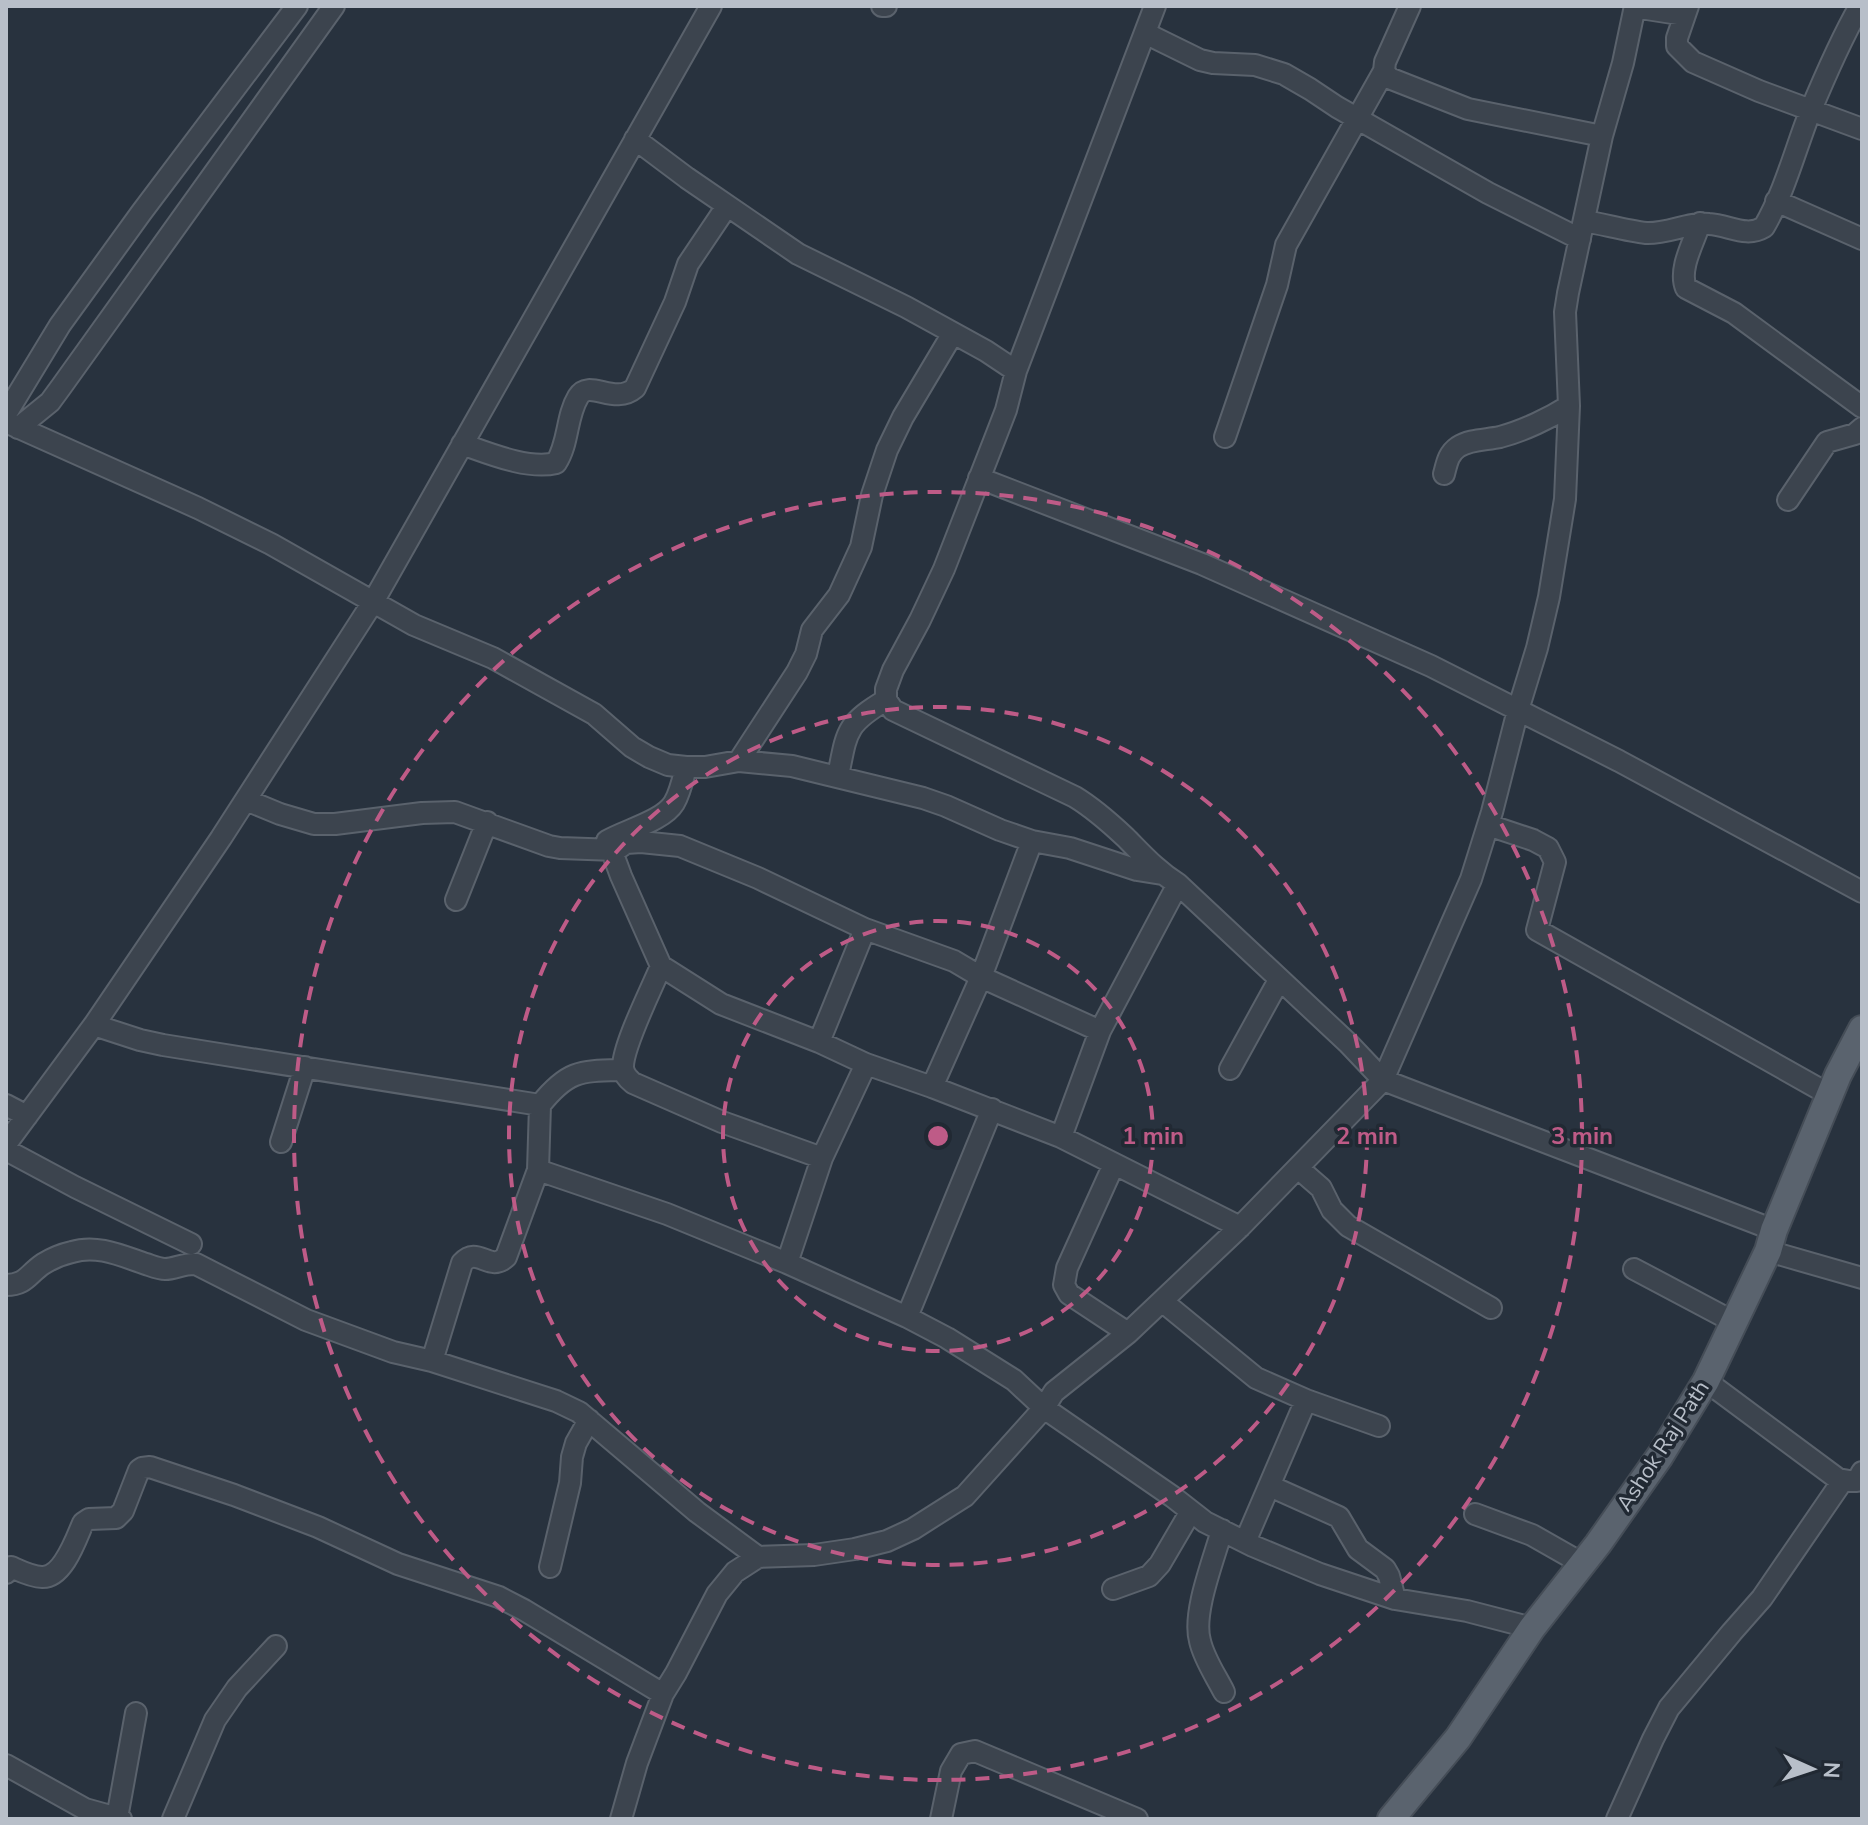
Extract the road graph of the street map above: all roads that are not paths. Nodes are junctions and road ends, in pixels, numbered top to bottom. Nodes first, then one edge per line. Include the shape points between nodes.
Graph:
1 (297, 6) edge
2 (334, 6) edge
3 (711, 6) edge
4 (1155, 6) edge
5 (1410, 6) edge
6 (1634, 6) edge
7 (1686, 10) edge
8 (1858, 16) edge
9 (1145, 33) junction
10 (1384, 71) junction
11 (1811, 111) junction
12 (1358, 118) junction
13 (1862, 129) edge
14 (1602, 136) junction
15 (635, 139) junction
16 (1776, 201) junction
17 (727, 206) junction
18 (1700, 223) junction
19 (1582, 230) junction
20 (1862, 239) edge
21 (953, 333) junction
22 (1016, 371) junction
23 (1569, 406) junction
24 (1862, 407) edge
25 (10, 421) edge
26 (1862, 428) edge
27 (1225, 437) dead end
28 (462, 444) junction
29 (1444, 474) dead end
30 (979, 478) junction
31 (1788, 500) dead end
32 (373, 602) junction
33 (886, 700) junction
34 (1518, 710) junction
35 (739, 761) junction
36 (686, 767) junction
37 (838, 776) junction
38 (246, 800) junction
39 (487, 822) junction
40 (1488, 825) junction
41 (1032, 841) junction
42 (591, 849) junction
43 (616, 850) junction
44 (1170, 879) junction
45 (1862, 892) edge
46 (456, 900) dead end
47 (865, 929) junction
48 (661, 966) junction
49 (981, 977) junction
50 (1279, 980) junction
51 (94, 1025) junction
52 (1862, 1029) edge
53 (1100, 1031) junction
54 (819, 1042) junction
55 (866, 1064) junction
56 (305, 1067) junction
57 (1230, 1069) dead end
58 (623, 1070) junction
59 (1383, 1080) junction
60 (932, 1087) junction
61 (1830, 1095) junction
62 (6, 1105) edge
63 (540, 1105) junction
64 (992, 1109) junction
65 (27, 1116) junction
66 (1061, 1137) junction
67 (281, 1142) dead end
68 (6, 1144) edge
69 (6, 1150) edge
70 (822, 1158) junction
71 (1114, 1164) junction
72 (1298, 1168) junction
73 (538, 1170) junction
74 (1240, 1227) junction
75 (1771, 1240) junction
76 (191, 1244) dead end
77 (787, 1263) junction
78 (1634, 1269) dead end
79 (1859, 1274) edge
80 (6, 1285) edge
81 (1162, 1301) junction
82 (1491, 1308) dead end
83 (907, 1317) junction
84 (1734, 1322) junction
85 (1128, 1333) junction
86 (432, 1361) junction
87 (1706, 1381) junction
88 (1306, 1400) junction
89 (1044, 1408) junction
90 (589, 1420) junction
91 (1379, 1426) dead end
92 (1856, 1479) edge
93 (1270, 1486) junction
94 (1191, 1511) junction
95 (1475, 1514) dead end
96 (1222, 1530) junction
97 (1245, 1542) junction
98 (758, 1557) junction
99 (1583, 1564) junction
100 (550, 1567) dead end
101 (8, 1569) edge
102 (1113, 1589) dead end
103 (1395, 1599) junction
104 (1532, 1628) junction
105 (276, 1646) dead end
106 (1224, 1692) dead end
107 (663, 1694) junction
108 (136, 1713) dead end
109 (7, 1770) edge
110 (119, 1818) edge
111 (173, 1819) edge
112 (621, 1819) edge
113 (941, 1819) edge
114 (1137, 1819) edge
115 (1391, 1819) edge
116 (1617, 1819) edge

1 - 25 street via 60,325
2 - 25 street via 50,402
3 - 15 street
4 - 9 street
5 - 10 street
6 - 7 street
6 - 14 street
7 - 11 street via 1677,46 1693,62
8 - 11 street
9 - 12 street via 1200,60 1255,65 1284,74
9 - 22 street
10 - 12 street
10 - 14 street via 1389,78 1468,109
11 - 13 street
11 - 16 street
12 - 19 street via 1488,193
12 - 27 street via 1286,245
14 - 19 street
15 - 17 street
15 - 28 street
16 - 18 street via 1757,231
16 - 20 street
17 - 21 street via 798,254
17 - 28 street via 688,264 635,388 620,395 582,392 556,463 517,461
18 - 19 street via 1651,233
18 - 24 street via 1685,266 1686,288 1734,313
19 - 23 street via 1565,312
21 - 22 street
21 - 35 street via 887,450 861,547 839,595 812,630 797,672
22 - 30 street
23 - 29 street via 1501,436 1458,447 1448,456
23 - 34 street via 1562,523 1549,597
25 - 32 street via 259,538
26 - 31 street via 1827,442
28 - 32 street
30 - 33 street via 937,583 893,670
30 - 34 street via 1202,564
32 - 36 street via 493,658 594,714 649,757
32 - 38 street
33 - 37 street via 850,729
33 - 44 street via 906,717 1075,797
34 - 40 street
34 - 45 street
35 - 36 street
35 - 37 street
36 - 42 street via 666,812
37 - 41 street via 923,798
38 - 39 street via 314,824 439,812
38 - 51 street
39 - 42 street via 549,846
39 - 46 street
40 - 59 street via 1464,897
40 - 61 street via 1548,848 1555,862 1537,930
41 - 44 street
41 - 49 street
42 - 43 street
43 - 47 street via 641,842 680,846
43 - 48 street via 621,876
44 - 50 street
44 - 53 street
47 - 49 street via 954,961
47 - 54 street
48 - 54 street via 721,1004
48 - 58 street via 625,1051
49 - 53 street
49 - 60 street
50 - 57 street
50 - 59 street
51 - 56 street via 163,1045
51 - 65 street
52 - 61 main road, Ashok Raj Path
53 - 66 street
54 - 55 street
55 - 60 street
55 - 70 street
56 - 63 street
56 - 67 street
58 - 63 street via 584,1071 553,1089
58 - 70 street via 626,1078 646,1089
59 - 72 street
59 - 75 street
60 - 64 street
61 - 75 main road, Ashok Raj Path
62 - 65 street
63 - 73 street
64 - 66 street
64 - 83 street
65 - 68 street
66 - 71 street
69 - 76 street
70 - 77 street
71 - 74 street
71 - 85 street via 1064,1285 1069,1294
72 - 74 street
72 - 82 street via 1321,1188 1348,1226
73 - 77 street
73 - 86 street via 506,1257 491,1263 467,1257 462,1263
74 - 81 street
75 - 79 street
75 - 84 main road, Ashok Raj Path
77 - 83 street
78 - 84 street
80 - 86 street via 24,1282 45,1263 71,1252 92,1249 162,1269 196,1264 306,1320
81 - 85 street
81 - 88 street via 1256,1378
83 - 89 street via 1014,1380
84 - 87 main road, Ashok Raj Path
85 - 89 street via 1054,1392
86 - 90 street via 556,1401
87 - 92 street via 1838,1479
87 - 99 main road, Ashok Raj Path
88 - 91 street
88 - 93 street
89 - 94 street
89 - 98 street via 965,1496 913,1529 855,1549
90 - 98 street
90 - 100 street via 572,1457
92 - 116 street via 1669,1708
93 - 97 street
93 - 103 street via 1339,1517 1358,1549 1385,1569
94 - 96 street
94 - 102 street via 1149,1576
95 - 99 street via 1532,1535
96 - 97 street
96 - 106 street via 1198,1626 1203,1652
97 - 103 street
98 - 107 street via 735,1572 717,1594
99 - 104 main road, Ashok Raj Path
101 - 107 street via 53,1575 83,1523 116,1518 139,1470 150,1467 304,1522 398,1564 499,1597
103 - 104 street
104 - 115 main road, Ashok Raj Path via 1458,1738
105 - 111 street via 215,1720
107 - 112 street
108 - 110 street
109 - 110 street via 85,1809
113 - 114 street via 951,1771 961,1754 975,1751

